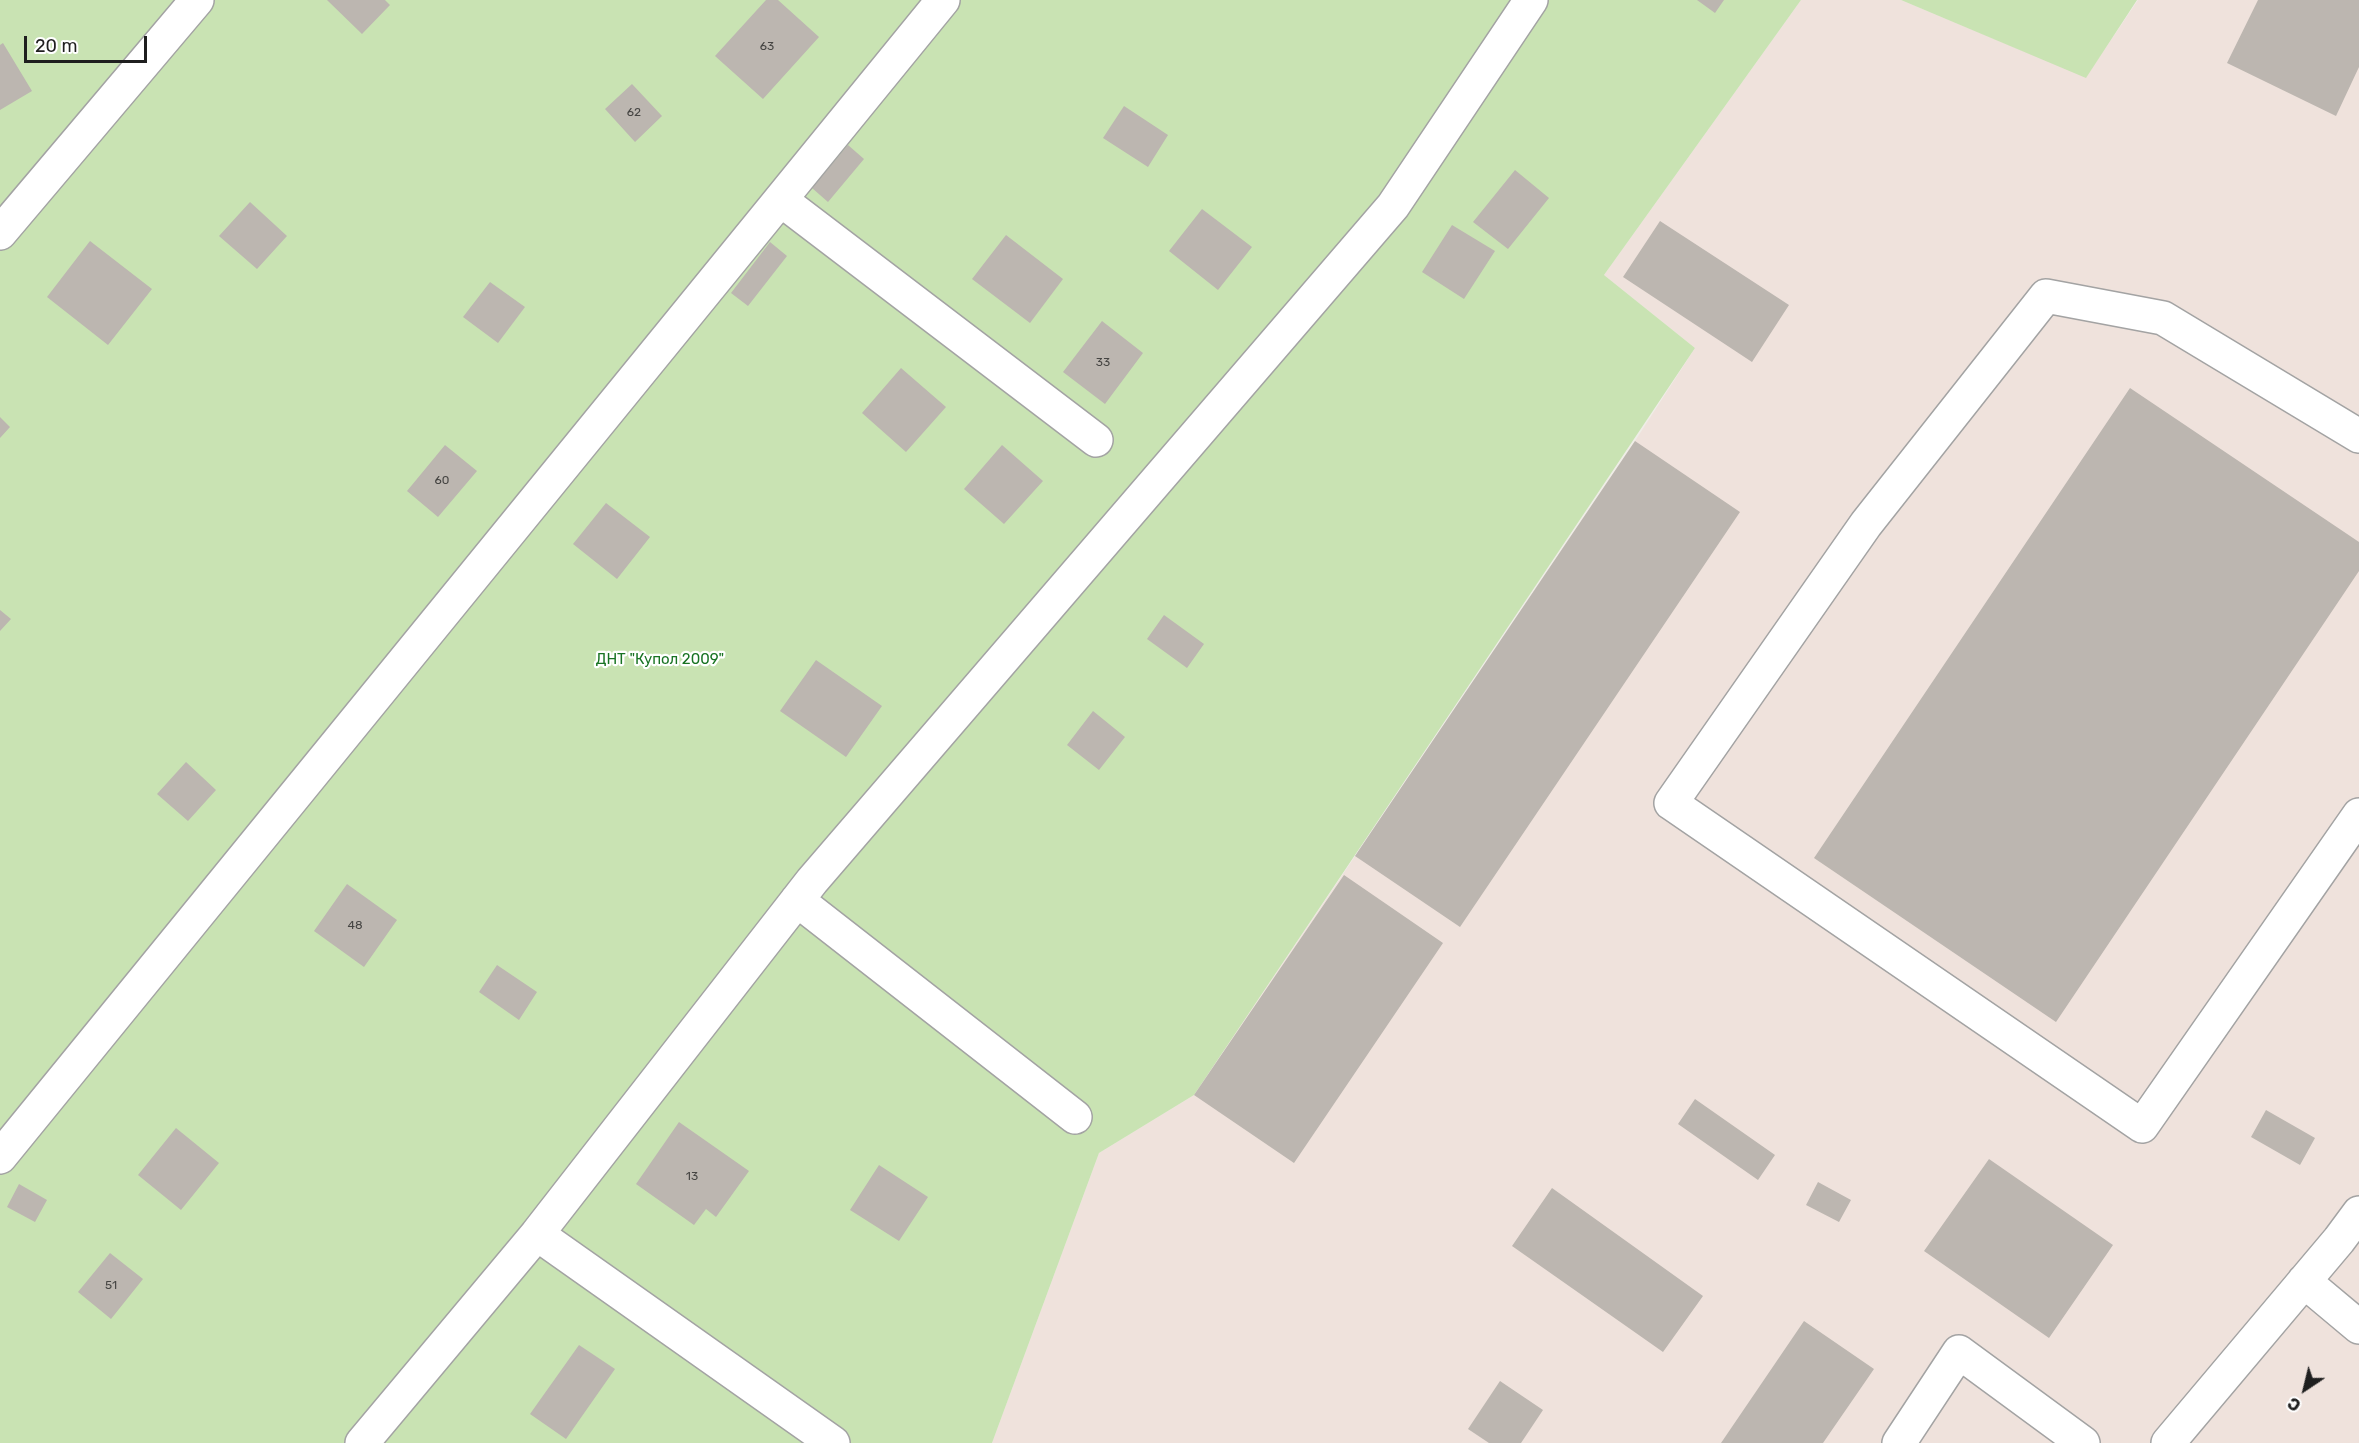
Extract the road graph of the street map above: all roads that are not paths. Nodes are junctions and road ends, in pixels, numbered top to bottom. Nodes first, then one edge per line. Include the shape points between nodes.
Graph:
1 (197, 0) edge
2 (944, 0) edge
3 (1531, 0) edge
4 (781, 200) junction
5 (0, 233) edge
6 (2359, 436) edge
7 (1096, 440) dead end
8 (2359, 814) edge
9 (797, 900) junction
10 (1075, 1117) dead end
11 (0, 1157) edge
12 (2359, 1213) edge
13 (537, 1234) junction
14 (2304, 1281) junction
15 (2359, 1327) edge
16 (362, 1443) edge
17 (833, 1443) edge
18 (1899, 1443) edge
19 (2083, 1443) edge
20 (2168, 1443) edge

1 - 5 street
2 - 4 street
3 - 9 street via 1393,206
4 - 7 street
4 - 11 street
6 - 8 street via 2163,318 2046,296 1866,524 1671,803 2142,1126
9 - 10 street
9 - 13 street
12 - 14 street
13 - 16 street
13 - 17 street
14 - 15 street
14 - 20 street
18 - 19 street via 1959,1352

